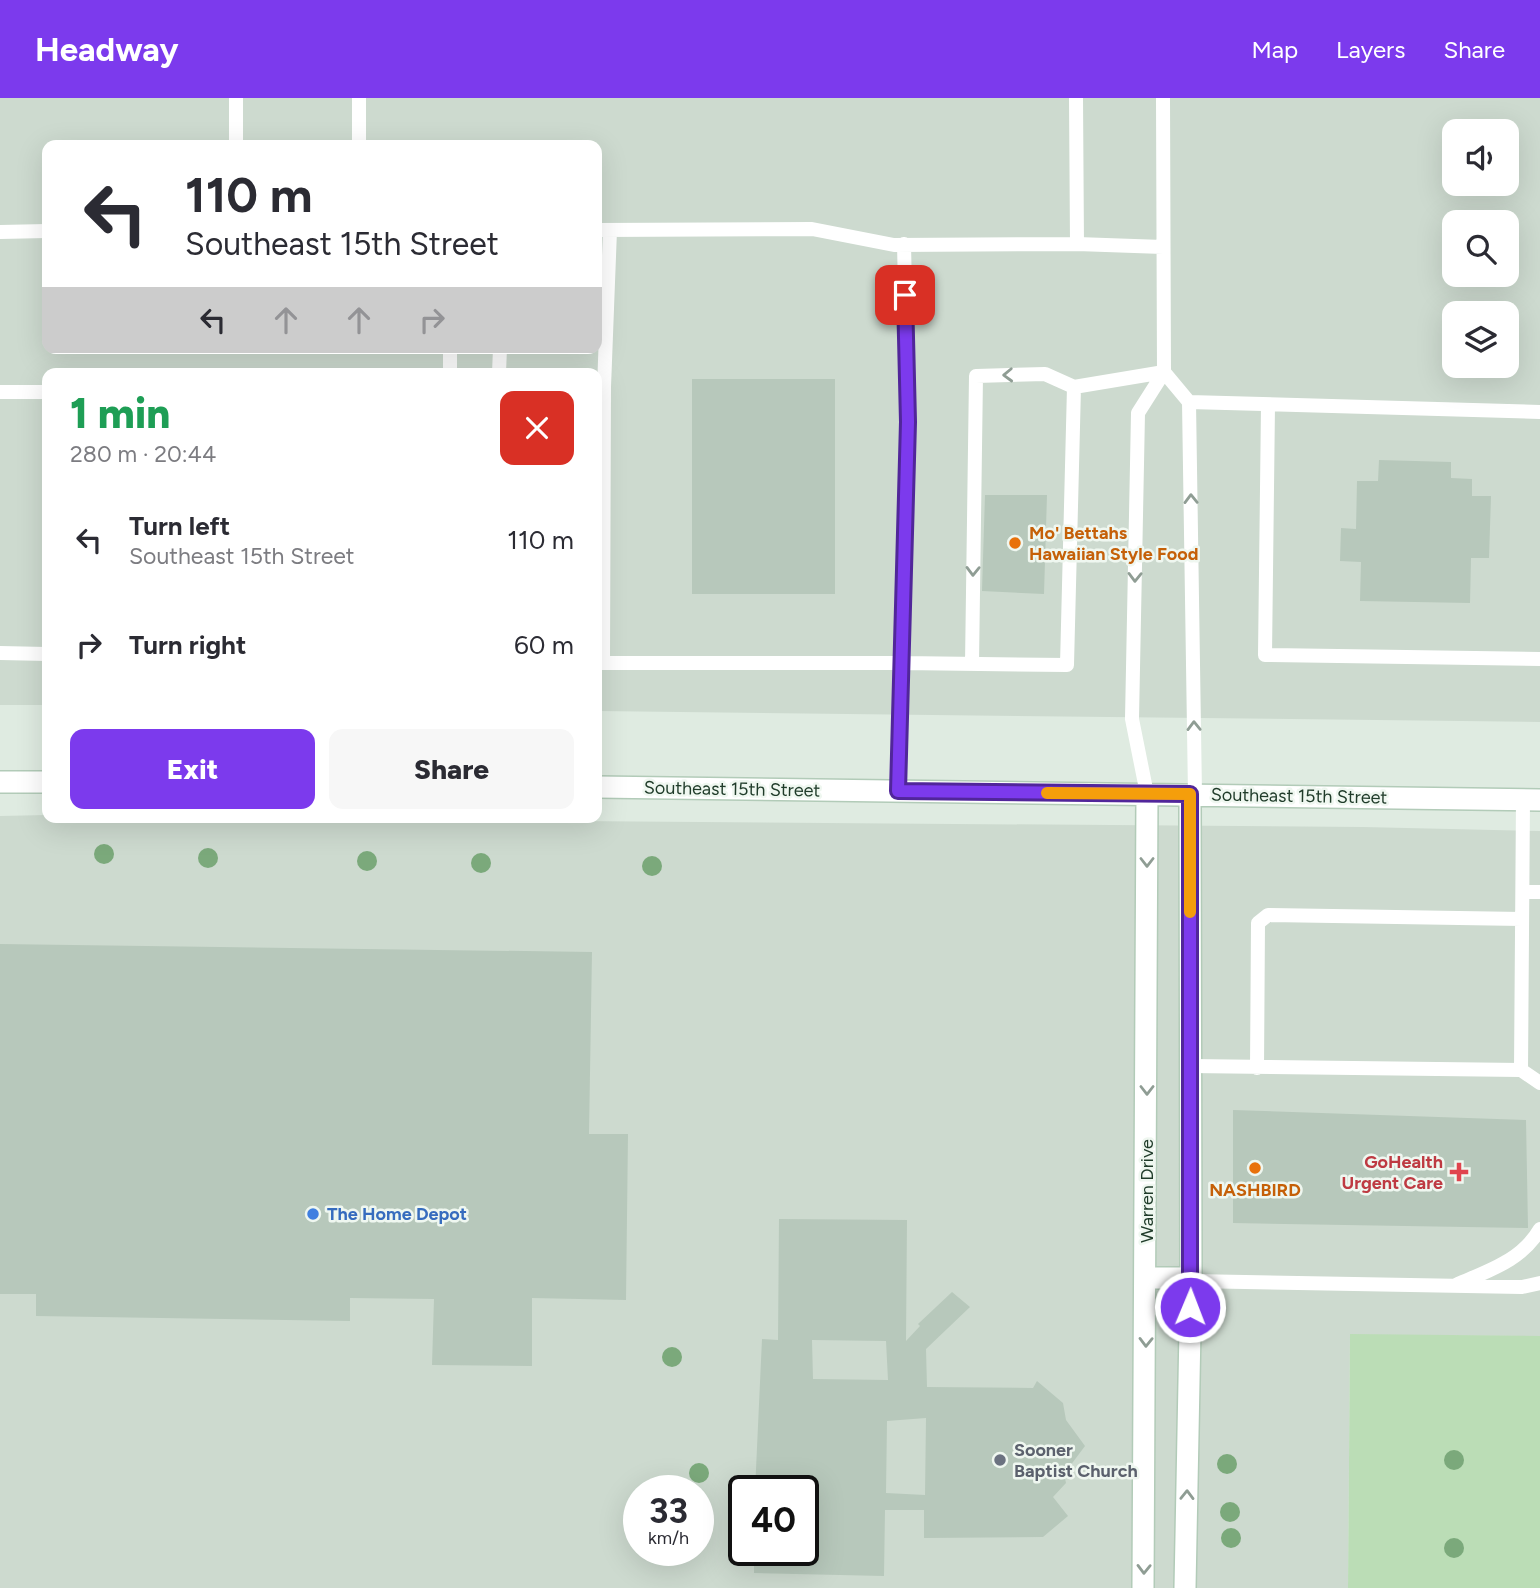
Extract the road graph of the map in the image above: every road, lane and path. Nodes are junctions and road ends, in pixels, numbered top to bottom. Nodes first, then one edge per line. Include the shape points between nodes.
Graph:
1 (236, 98) edge
2 (359, 98) edge
3 (1076, 98) edge
4 (1163, 98) edge
5 (236, 140) edge
6 (359, 140) edge
7 (603, 230) edge
8 (42, 231) edge
9 (0, 232) edge
10 (904, 244) junction
11 (1077, 244) junction
12 (1163, 247) junction
13 (602, 308) edge
14 (1164, 372) junction
15 (1074, 387) junction
16 (0, 391) edge
17 (42, 392) edge
18 (1189, 401) junction
19 (1268, 405) junction
20 (1540, 412) edge
21 (0, 653) edge
22 (42, 654) edge
23 (1540, 659) edge
24 (602, 663) edge
25 (903, 663) junction
26 (972, 664) junction
27 (0, 782) edge
28 (42, 782) edge
29 (602, 788) edge
30 (898, 791) junction
31 (1147, 794) junction
32 (1192, 795) junction
33 (1532, 799) edge
34 (1522, 892) junction
35 (1540, 892) edge
36 (1522, 919) junction
37 (1190, 1066) junction
38 (1257, 1068) junction
39 (1521, 1070) junction
40 (1540, 1083) edge
41 (1540, 1228) edge
42 (1147, 1278) junction
43 (1191, 1280) junction
44 (1540, 1283) edge
45 (1454, 1286) junction
46 (1143, 1588) edge
47 (1185, 1588) edge

1 - 5 lane
2 - 6 lane
3 - 11 lane
4 - 12 lane
7 - 10 lane via 812,229
7 - 13 lane
8 - 9 lane
10 - 11 lane
10 - 25 lane via 908,422
11 - 12 lane
12 - 14 lane
14 - 15 lane
14 - 18 lane
14 -> 31 lane via 1138,413 1132,719
15 - 26 lane via 1068,665
15 -> 26 lane via 1045,374 976,376
16 - 17 lane
18 - 19 lane
32 -> 18 lane
19 - 20 lane
19 - 23 lane via 1265,655
21 - 22 lane
24 - 25 lane
25 - 26 lane
25 - 30 lane
27 - 28 street
29 - 30 street, Southeast 15th Street
30 - 31 street, Southeast 15th Street
31 - 32 street, Southeast 15th Street
31 -> 42 street, Warren Drive
32 - 33 street, Southeast 15th Street
32 - 37 street
33 - 34 lane
34 - 35 lane
34 - 36 lane
36 - 38 lane via 1268,915 1258,923
36 - 39 lane
37 - 38 lane
37 - 43 street
38 - 39 lane
39 - 40 lane
41 - 45 lane via 1527,1249 1510,1261
42 - 43 street
42 -> 46 street, Warren Drive
43 - 45 lane
47 -> 43 street
44 - 45 lane

